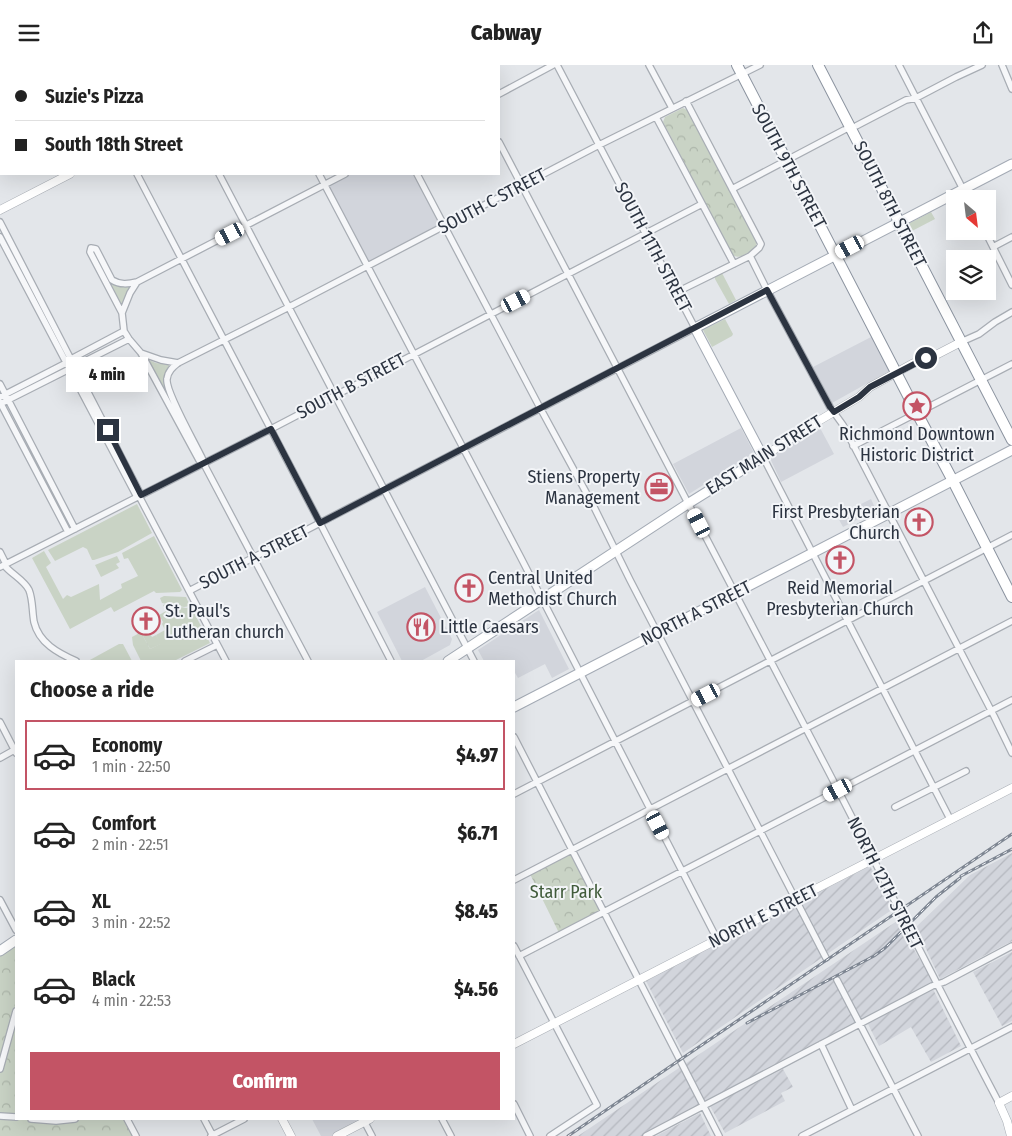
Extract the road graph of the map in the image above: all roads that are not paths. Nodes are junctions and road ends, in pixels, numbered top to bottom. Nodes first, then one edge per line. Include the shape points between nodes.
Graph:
1 (555, 65) edge
2 (649, 65) edge
3 (760, 65) edge
4 (818, 65) edge
5 (899, 65) edge
6 (982, 65) edge
7 (1002, 65) edge
8 (739, 70) edge
9 (1012, 89) edge
10 (500, 93) edge
11 (916, 98) junction
12 (686, 101) junction
13 (672, 108) junction
14 (656, 117) junction
15 (851, 128) junction
16 (500, 143) edge
17 (599, 145) junction
18 (786, 161) junction
19 (1012, 164) edge
20 (137, 175) edge
21 (220, 175) edge
22 (319, 175) edge
23 (343, 175) edge
24 (418, 175) edge
25 (55, 177) edge
26 (324, 185) junction
27 (522, 186) junction
28 (732, 189) junction
29 (963, 189) junction
30 (702, 204) junction
31 (0, 210) edge
32 (899, 221) junction
33 (0, 223) edge
34 (246, 225) junction
35 (445, 226) junction
36 (645, 233) junction
37 (0, 237) edge
38 (1012, 237) edge
39 (990, 240) edge
40 (993, 247) junction
41 (836, 255) junction
42 (750, 256) junction
43 (178, 260) junction
44 (734, 264) junction
45 (367, 266) junction
46 (568, 274) junction
47 (137, 282) junction
48 (1012, 285) edge
49 (767, 290) junction
50 (677, 292) junction
51 (289, 307) junction
52 (1012, 312) edge
53 (122, 313) junction
54 (491, 314) junction
55 (695, 328) junction
56 (124, 331) junction
57 (128, 339) junction
58 (224, 340) junction
59 (961, 342) junction
60 (141, 353) junction
61 (413, 354) junction
62 (178, 363) junction
63 (70, 364) junction
64 (1012, 364) edge
65 (618, 368) junction
66 (896, 373) junction
67 (981, 380) junction
68 (0, 384) edge
69 (335, 395) junction
70 (4, 397) edge
71 (0, 403) edge
72 (540, 408) junction
73 (834, 412) junction
74 (916, 413) junction
75 (271, 429) junction
76 (1012, 440) edge
77 (854, 446) junction
78 (463, 449) junction
79 (1012, 450) edge
80 (763, 457) junction
81 (203, 463) junction
82 (953, 481) junction
83 (384, 489) junction
84 (139, 496) junction
85 (689, 503) junction
86 (889, 514) junction
87 (320, 523) junction
88 (75, 529) junction
89 (68, 532) junction
90 (1012, 535) edge
91 (987, 548) junction
92 (616, 551) junction
93 (0, 552) edge
94 (812, 553) junction
95 (253, 557) junction
96 (2, 565) edge
97 (924, 581) junction
98 (189, 591) junction
99 (735, 593) junction
100 (1012, 597) edge
101 (542, 599) junction
102 (848, 621) junction
103 (1012, 621) edge
104 (658, 633) junction
105 (217, 645) junction
106 (959, 648) junction
107 (467, 649) junction
108 (74, 660) edge
109 (188, 660) edge
110 (225, 660) edge
111 (307, 660) edge
112 (390, 660) edge
113 (450, 660) edge
114 (473, 660) edge
115 (770, 661) junction
116 (580, 673) junction
117 (882, 688) junction
118 (1012, 700) edge
119 (693, 701) junction
120 (515, 706) edge
121 (991, 711) junction
122 (0, 722) edge
123 (805, 728) junction
124 (515, 739) edge
125 (615, 742) junction
126 (15, 749) edge
127 (1011, 749) edge
128 (915, 750) junction
129 (15, 751) edge
130 (0, 758) edge
131 (728, 769) junction
132 (966, 771) dead end
133 (537, 782) junction
134 (934, 787) junction
135 (1012, 787) edge
136 (838, 790) junction
137 (515, 793) edge
138 (895, 807) dead end
139 (650, 809) junction
140 (950, 819) junction
141 (760, 831) junction
142 (572, 850) junction
143 (873, 859) junction
144 (682, 871) junction
145 (515, 879) edge
146 (795, 899) junction
147 (0, 900) edge
148 (604, 912) junction
149 (15, 929) edge
150 (717, 939) junction
151 (15, 941) edge
152 (1012, 946) edge
153 (515, 948) edge
154 (0, 951) edge
155 (519, 956) junction
156 (826, 958) dead end
157 (639, 980) junction
158 (837, 981) dead end
159 (937, 984) junction
160 (15, 1015) edge
161 (554, 1023) junction
162 (859, 1023) junction
163 (1012, 1027) edge
164 (515, 1043) edge
165 (821, 1044) junction
166 (970, 1048) junction
167 (0, 1069) edge
168 (893, 1089) junction
169 (1012, 1096) edge
170 (1000, 1103) junction
171 (515, 1106) edge
172 (703, 1106) junction
173 (852, 1110) junction
174 (0, 1116) edge
175 (15, 1117) edge
176 (44, 1120) edge
177 (66, 1120) edge
178 (127, 1120) edge
179 (204, 1120) edge
180 (242, 1120) edge
181 (283, 1120) edge
182 (366, 1120) edge
183 (442, 1120) edge
184 (136, 1136) edge
185 (212, 1136) edge
186 (291, 1136) edge
187 (337, 1136) edge
188 (372, 1136) edge
189 (450, 1136) edge
190 (530, 1136) edge
191 (550, 1136) edge
192 (646, 1136) edge
193 (719, 1136) edge
194 (802, 1136) edge
195 (918, 1136) edge
196 (1011, 1136) edge

1 - 10 street
1 - 17 street, SOUTH 11TH STREET
2 - 13 street
3 - 8 street, SOUTH C STREET
4 - 15 highway, SOUTH 8TH STREET
5 - 11 street
6 - 11 street
7 - 9 street
8 - 12 street, SOUTH C STREET
8 - 18 highway, SOUTH 9TH STREET
11 - 15 street
11 - 29 street
12 - 13 street, SOUTH C STREET
12 - 28 street
13 - 14 street, SOUTH C STREET
14 - 17 street, SOUTH C STREET
14 - 30 street
15 - 18 street
15 - 32 highway, SOUTH 8TH STREET
16 - 27 street, NORTH 12TH STREET
17 - 27 street, SOUTH C STREET
17 - 36 street, SOUTH 11TH STREET
18 - 28 street
18 - 41 highway, SOUTH 9TH STREET
19 - 29 main road, SOUTH A STREET
20 - 43 street
21 - 34 street
22 - 26 street
23 - 26 street
24 - 35 street
25 - 31 street
26 - 34 street
26 - 45 street
27 - 35 street, SOUTH C STREET
27 - 46 street, NORTH 12TH STREET
28 - 42 street via 760,243
29 - 32 main road, SOUTH A STREET
30 - 36 street, SOUTH B STREET
30 - 44 street
32 - 41 main road, SOUTH A STREET
32 - 59 highway, SOUTH 8TH STREET
33 - 63 street
34 - 43 street
34 - 51 street
35 - 45 street, SOUTH C STREET
35 - 54 street
36 - 46 street, SOUTH B STREET
36 - 50 street, SOUTH 11TH STREET
37 - 63 street
38 - 40 street
39 - 40 street
40 - 48 street
41 - 49 main road, SOUTH A STREET
41 - 66 highway, SOUTH 9TH STREET
42 - 44 street
42 - 49 street
43 - 47 street
43 - 58 street
44 - 50 street
45 - 51 street, SOUTH C STREET
45 - 61 street
46 - 54 street, SOUTH B STREET
46 - 65 street, NORTH 12TH STREET
47 - 53 street
47 - 53 street via 121,284 112,280 96,249 91,248 90,252
49 - 55 main road, SOUTH A STREET
49 - 73 street
50 - 55 street, SOUTH 11TH STREET
51 - 58 street, SOUTH C STREET
51 - 69 street
52 - 59 street, EAST MAIN STREET via 980,334
53 - 56 street
54 - 61 street, SOUTH B STREET
54 - 72 street
55 - 65 street, SOUTH A STREET
55 - 80 main road, SOUTH 11TH STREET
56 - 57 street
56 - 63 street via 73,358
57 - 60 street
57 - 63 street via 77,366
58 - 62 street
58 - 75 street
59 - 66 street, EAST MAIN STREET
59 - 67 highway, SOUTH 8TH STREET
60 - 62 street
60 - 81 street via 198,460
61 - 69 street, SOUTH B STREET
61 - 78 street
62 - 81 street via 168,374 167,386
63 - 70 street
63 - 84 street
64 - 67 street
65 - 72 street, SOUTH A STREET
65 - 85 street, NORTH 12TH STREET
66 - 73 street, EAST MAIN STREET
66 - 74 highway, SOUTH 9TH STREET
67 - 74 street
67 - 76 highway, SOUTH 8TH STREET
68 - 70 street
69 - 75 street, SOUTH B STREET
69 - 83 street
70 - 71 street
70 - 88 street
71 - 89 street
72 - 78 street, SOUTH A STREET
72 - 92 street
73 - 77 street
73 - 80 street, EAST MAIN STREET
74 - 77 street
74 - 82 highway, SOUTH 9TH STREET
75 - 81 street, SOUTH B STREET
75 - 87 street
77 - 86 street
78 - 83 street, SOUTH A STREET
78 - 101 street
79 - 82 main road, NORTH A STREET
80 - 85 main road, EAST MAIN STREET
80 - 94 street
81 - 84 street, SOUTH B STREET
81 - 95 street
82 - 86 main road, NORTH A STREET
82 - 91 highway, SOUTH 9TH STREET
83 - 87 street, SOUTH A STREET
83 - 107 street
84 - 88 street, SOUTH B STREET
84 - 98 street
85 - 92 main road, EAST MAIN STREET
85 - 99 street, NORTH 12TH STREET
86 - 94 main road, NORTH A STREET
86 - 97 street
87 - 95 street, SOUTH A STREET
87 - 112 street
88 - 89 street, SOUTH B STREET
89 - 96 street, SOUTH B STREET
90 - 91 street
91 - 97 street
91 - 100 highway, SOUTH 9TH STREET
92 - 101 main road, EAST MAIN STREET
92 - 104 street
93 - 96 street
94 - 99 main road, NORTH A STREET
94 - 102 street
95 - 98 street, SOUTH A STREET
95 - 111 street
96 - 108 street via 27,588 34,622 42,637 53,649
97 - 102 street
97 - 106 street
98 - 105 street
99 - 104 main road, NORTH A STREET
99 - 115 street, NORTH 12TH STREET
101 - 107 main road, EAST MAIN STREET
101 - 116 street
102 - 115 street
102 - 117 street
103 - 106 street
104 - 116 main road, NORTH A STREET
104 - 119 street
105 - 109 street
105 - 110 street
106 - 117 street
106 - 121 street
107 - 113 main road, EAST MAIN STREET
107 - 114 street
115 - 119 street
115 - 123 street, NORTH 12TH STREET
116 - 120 main road, NORTH A STREET
116 - 125 street
117 - 123 street
117 - 128 street
118 - 121 street
119 - 125 street
119 - 131 street
121 - 127 street
121 - 128 street
122 - 126 street
123 - 131 street
123 - 136 street, NORTH 12TH STREET
124 - 133 street
125 - 133 street
125 - 139 street
128 - 134 street
128 - 136 street
129 - 130 street
131 - 139 street
131 - 141 street
132 - 134 street
133 - 137 street
133 - 142 street
134 - 138 street
134 - 140 street
135 - 140 street, NORTH E STREET
136 - 141 street
136 - 143 street, NORTH 12TH STREET
139 - 142 street
139 - 144 street
140 - 143 street, NORTH E STREET
141 - 144 street
141 - 146 street
142 - 145 street
142 - 148 street
143 - 146 street, NORTH E STREET
143 - 159 street, NORTH 12TH STREET
144 - 148 street
144 - 150 street
146 - 150 street, NORTH E STREET
146 - 156 street
147 - 149 street
148 - 155 street
148 - 157 street
150 - 157 street, NORTH E STREET
151 - 154 main road
152 - 159 street
153 - 155 street
155 - 161 street
157 - 161 street, NORTH E STREET
157 - 172 street
158 - 162 street
159 - 162 street
159 - 166 street, NORTH 12TH STREET
160 - 167 street
161 - 164 street, NORTH E STREET
161 - 191 street via 597,1105
162 - 165 street
162 - 168 street
163 - 166 street
165 - 172 street
165 - 173 street
166 - 168 street
166 - 170 street, NORTH 12TH STREET
168 - 173 street
168 - 195 street
169 - 170 street
170 - 196 street
171 - 190 street
172 - 192 street
172 - 193 street
173 - 194 street
174 - 175 street
176 - 177 street
178 - 184 street
179 - 185 street
180 - 185 street
181 - 186 street
182 - 187 street
182 - 188 street
183 - 189 street

